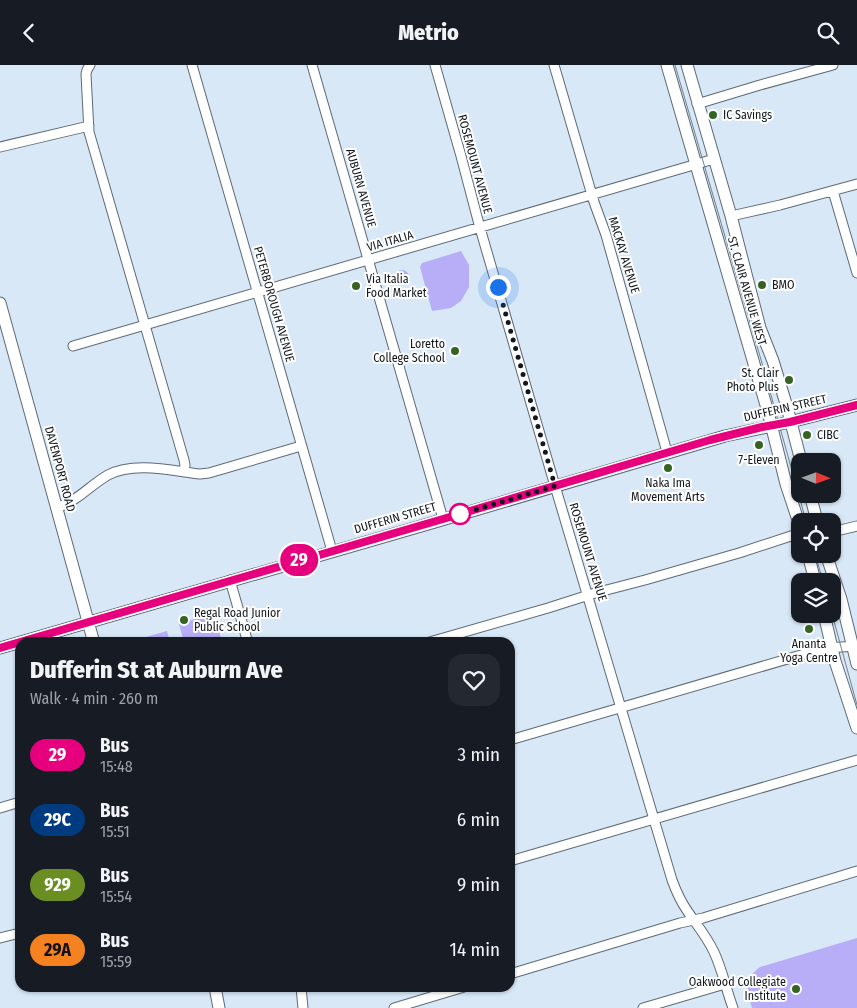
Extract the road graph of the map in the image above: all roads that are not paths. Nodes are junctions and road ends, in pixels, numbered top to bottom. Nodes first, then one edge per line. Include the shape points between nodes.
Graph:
1 (90, 65) edge
2 (192, 65) edge
3 (312, 65) edge
4 (435, 65) edge
5 (554, 65) edge
6 (667, 65) edge
7 (687, 65) edge
8 (833, 65) edge
9 (697, 104) junction
10 (89, 126) junction
11 (0, 147) edge
12 (714, 159) junction
13 (695, 165) junction
14 (857, 184) edge
15 (833, 191) junction
16 (593, 195) junction
17 (731, 216) junction
18 (480, 228) junction
19 (369, 261) junction
20 (857, 273) edge
21 (257, 293) junction
22 (0, 303) edge
23 (146, 325) junction
24 (5, 340) edge
25 (73, 346) dead end
26 (857, 405) edge
27 (790, 422) junction
28 (771, 426) junction
29 (302, 446) junction
30 (667, 452) junction
31 (799, 453) edge
32 (184, 472) junction
33 (555, 486) junction
34 (56, 508) junction
35 (796, 513) edge
36 (443, 519) junction
37 (857, 526) edge
38 (841, 530) edge
39 (791, 536) edge
40 (332, 551) junction
41 (829, 563) edge
42 (230, 580) junction
43 (588, 595) junction
44 (88, 622) junction
45 (826, 623) edge
46 (37, 637) edge
47 (92, 637) edge
48 (246, 637) edge
49 (446, 637) edge
50 (15, 644) edge
51 (855, 646) edge
52 (832, 647) junction
53 (0, 648) edge
54 (857, 664) edge
55 (621, 708) junction
56 (857, 728) edge
57 (515, 739) edge
58 (857, 760) edge
59 (15, 804) edge
60 (0, 808) edge
61 (654, 818) junction
62 (515, 860) edge
63 (857, 871) edge
64 (693, 920) junction
65 (15, 934) edge
66 (0, 938) edge
67 (515, 973) edge
68 (725, 983) junction
69 (216, 992) edge
70 (301, 992) edge
71 (447, 992) edge
72 (219, 1008) edge
73 (303, 1008) edge
74 (394, 1008) edge
75 (643, 1008) edge
76 (732, 1008) edge

1 - 10 street via 86,74
2 - 21 street, PETERBOROUGH AVENUE
3 - 19 street, AUBURN AVENUE
4 - 18 street, ROSEMOUNT AVENUE
5 - 16 street, MACKAY AVENUE
6 - 13 main road, ST. CLAIR AVENUE WEST
7 - 9 main road, ST. CLAIR AVENUE WEST
8 - 9 street
9 - 12 main road, ST. CLAIR AVENUE WEST
10 - 11 street
10 - 23 street
12 - 13 street, VIA ITALIA
12 - 17 main road, ST. CLAIR AVENUE WEST
13 - 16 street, VIA ITALIA
13 - 28 main road, ST. CLAIR AVENUE WEST
14 - 15 street
15 - 17 street
15 - 20 street
16 - 18 street, VIA ITALIA
16 - 30 street, MACKAY AVENUE
17 - 27 main road, ST. CLAIR AVENUE WEST via 760,328
18 - 19 street, VIA ITALIA
18 - 33 street, ROSEMOUNT AVENUE
19 - 21 street, VIA ITALIA
19 - 36 street, AUBURN AVENUE
21 - 23 street, VIA ITALIA
21 - 29 street, PETERBOROUGH AVENUE
22 - 24 main road, DAVENPORT ROAD
23 - 25 street, VIA ITALIA
23 - 32 street via 184,460
24 - 34 main road, DAVENPORT ROAD
26 - 27 main road, DUFFERIN STREET
27 - 28 main road, DUFFERIN STREET
27 - 31 main road, ST. CLAIR AVENUE WEST
28 - 30 main road, DUFFERIN STREET
28 - 35 main road, ST. CLAIR AVENUE WEST
29 - 32 street via 209,473
29 - 40 street, PETERBOROUGH AVENUE
30 - 33 main road, DUFFERIN STREET
32 - 34 street via 141,468 118,471 72,502
33 - 36 main road, DUFFERIN STREET
33 - 43 street, ROSEMOUNT AVENUE
34 - 44 main road, DAVENPORT ROAD
36 - 40 main road, DUFFERIN STREET
37 - 38 street
39 - 43 street
40 - 42 main road, DUFFERIN STREET
41 - 51 main road
42 - 44 main road, DUFFERIN STREET
42 - 48 street
43 - 49 street
43 - 55 street, ROSEMOUNT AVENUE
44 - 46 main road, DUFFERIN STREET
44 - 47 main road, DAVENPORT ROAD
45 - 52 main road
50 - 53 main road, DUFFERIN STREET
51 - 52 street
51 - 54 main road
52 - 55 street
52 - 56 main road
55 - 57 street
55 - 61 street, ROSEMOUNT AVENUE
58 - 61 street
59 - 60 street
61 - 62 street
61 - 64 street, ROSEMOUNT AVENUE via 672,881
63 - 64 street
64 - 67 street
64 - 68 street, ROSEMOUNT AVENUE via 714,951
65 - 66 street
68 - 75 street
68 - 76 street, ROSEMOUNT AVENUE
69 - 72 main road
70 - 73 street
71 - 74 street

